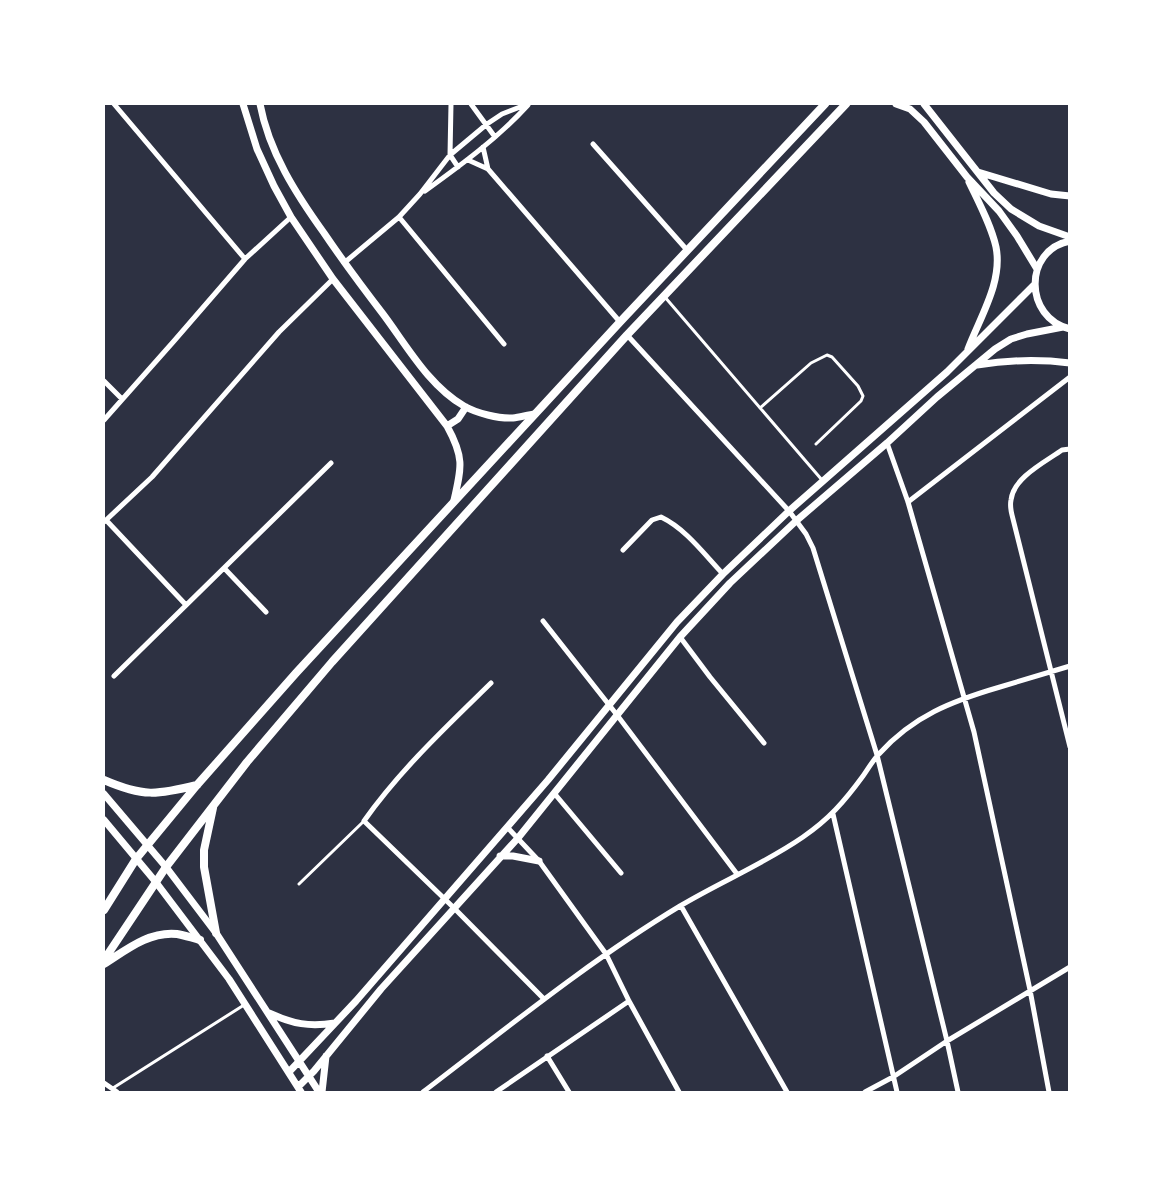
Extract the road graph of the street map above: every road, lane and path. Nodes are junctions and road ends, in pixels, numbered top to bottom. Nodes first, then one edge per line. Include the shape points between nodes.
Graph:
1 (114, 104) edge
2 (260, 104) edge
3 (451, 104) edge
4 (471, 104) edge
5 (529, 104) edge
6 (825, 104) edge
7 (846, 104) edge
8 (896, 104) edge
9 (924, 104) edge
10 (242, 105) edge
11 (487, 124) junction
12 (495, 137) junction
13 (592, 144) dead end
14 (483, 147) junction
15 (450, 154) junction
16 (468, 160) junction
17 (458, 167) junction
18 (488, 169) junction
19 (978, 172) junction
20 (967, 177) junction
21 (420, 194) junction
22 (1070, 196) edge
23 (291, 217) junction
24 (399, 217) junction
25 (1070, 239) edge
26 (687, 250) junction
27 (245, 259) junction
28 (345, 263) junction
29 (1037, 269) junction
30 (333, 279) junction
31 (1035, 285) junction
32 (664, 296) junction
33 (620, 322) junction
34 (1066, 328) edge
35 (627, 334) junction
36 (504, 344) dead end
37 (967, 352) junction
38 (1070, 363) edge
39 (974, 365) junction
40 (1070, 377) edge
41 (104, 381) edge
42 (122, 399) junction
43 (466, 407) junction
44 (760, 408) junction
45 (535, 414) junction
46 (104, 420) edge
47 (447, 426) junction
48 (887, 443) junction
49 (816, 444) dead end
50 (1070, 449) edge
51 (331, 463) dead end
52 (823, 481) junction
53 (454, 500) junction
54 (908, 502) junction
55 (789, 511) junction
56 (105, 521) edge
57 (796, 521) junction
58 (624, 550) dead end
59 (225, 569) junction
60 (723, 574) junction
61 (186, 605) junction
62 (266, 612) dead end
63 (543, 621) dead end
64 (680, 637) junction
65 (1070, 666) edge
66 (1051, 671) junction
67 (114, 676) dead end
68 (491, 683) dead end
69 (964, 698) junction
70 (608, 705) junction
71 (617, 715) junction
72 (764, 743) dead end
73 (1070, 747) edge
74 (877, 755) junction
75 (104, 780) edge
76 (197, 785) junction
77 (554, 793) junction
78 (104, 795) edge
79 (214, 805) junction
80 (833, 814) junction
81 (104, 820) edge
82 (364, 821) junction
83 (507, 827) junction
84 (518, 838) junction
85 (147, 845) junction
86 (500, 856) junction
87 (136, 860) junction
88 (539, 861) junction
89 (166, 867) junction
90 (621, 873) dead end
91 (737, 874) junction
92 (155, 881) junction
93 (299, 885) dead end
94 (444, 899) junction
95 (681, 906) junction
96 (454, 908) junction
97 (104, 910) edge
98 (216, 933) junction
99 (200, 940) junction
100 (606, 954) junction
101 (104, 962) edge
102 (1070, 967) edge
103 (1030, 990) junction
104 (543, 999) junction
105 (629, 1001) junction
106 (246, 1004) junction
107 (268, 1013) junction
108 (335, 1023) junction
109 (947, 1041) junction
110 (326, 1056) junction
111 (548, 1056) junction
112 (300, 1061) junction
113 (289, 1072) junction
114 (309, 1076) junction
115 (893, 1077) junction
116 (104, 1083) edge
117 (300, 1090) edge
118 (115, 1091) edge
119 (320, 1092) edge
120 (423, 1092) edge
121 (496, 1092) edge
122 (569, 1092) edge
123 (678, 1092) edge
124 (787, 1092) edge
125 (865, 1092) edge
126 (897, 1092) edge
127 (958, 1092) edge
128 (1049, 1092) edge

1 - 27 street
2 - 28 street via 276,153 297,194
3 - 15 street
4 - 11 street
5 - 11 street
5 - 12 street
6 - 26 main road
7 - 32 main road
8 - 20 street via 910,109 924,122
9 - 19 street
10 - 23 street via 273,186
11 - 12 street
11 - 15 street
12 - 14 street
13 - 26 street
14 - 16 street
14 - 18 street
15 - 17 street
15 - 21 street
16 - 17 street
16 - 18 street
17 - 21 street
18 - 33 street
19 - 22 street
19 - 25 street via 1011,209
20 - 29 street via 999,211
20 - 37 street via 996,247 997,264 994,283
21 - 24 street
23 - 27 street
23 - 30 street
24 - 28 street
24 - 36 street
25 - 29 street via 1053,248
26 - 33 main road
27 - 42 street
28 - 43 street via 427,373
29 - 31 street
30 - 47 street
30 - 56 street via 279,332 152,477
31 - 34 street via 1042,310
31 - 37 street
32 - 35 main road
32 - 44 lane
33 - 45 main road
34 - 39 street via 1011,339
35 - 55 street
35 - 79 main road via 332,662
37 - 52 street
38 - 39 street via 1026,360
39 - 48 street
40 - 54 street
41 - 42 street
42 - 46 street
43 - 45 street via 501,417
43 - 47 street
44 - 49 lane via 811,363 827,355 832,357 862,396
44 - 52 lane
45 - 53 main road
47 - 53 street via 460,460
48 - 54 street
48 - 57 street
50 - 66 street via 1062,450 1020,481 1011,501
51 - 59 street
52 - 55 street
53 - 76 main road
54 - 69 street
55 - 57 street
55 - 60 street
56 - 61 street
57 - 64 street
57 - 74 street via 813,548
58 - 60 street via 652,520 661,517 681,529
59 - 61 street
59 - 62 street
60 - 70 street
61 - 67 street
63 - 70 street
64 - 71 street
64 - 72 street
65 - 66 street
66 - 69 street
66 - 73 street
68 - 82 street via 430,743
69 - 74 street via 930,712
69 - 103 street
70 - 71 street
70 - 83 street
71 - 77 street
71 - 91 street
74 - 80 street
74 - 109 street
75 - 76 main road via 123,789 152,793
76 - 85 main road
77 - 84 street
77 - 90 street
78 - 85 street
79 - 89 main road
79 - 98 main road via 204,867
80 - 91 street via 800,840
80 - 115 street
81 - 87 street
82 - 93 lane
82 - 94 street
83 - 84 street
83 - 94 street
84 - 86 street
84 - 88 street
85 - 87 main road
85 - 89 street
86 - 88 street
86 - 96 street
87 - 92 street
87 - 97 main road
88 - 100 street
89 - 92 main road
89 - 98 street
91 - 95 street
92 - 99 street
92 - 101 main road
94 - 96 street
94 - 108 street
95 - 100 street
95 - 124 street
96 - 104 street
96 - 110 street
98 - 107 street
99 - 101 main road via 178,934 152,936
99 - 106 street
100 - 104 street
100 - 105 street
102 - 103 street
103 - 109 street
103 - 128 street
104 - 120 street
105 - 111 street
105 - 123 street
106 - 113 street
106 - 118 lane
107 - 108 street via 292,1023
107 - 112 street
108 - 112 street
109 - 115 street
109 - 127 street
110 - 114 street
110 - 119 street
111 - 121 street
111 - 122 street
112 - 113 street
112 - 114 street
113 - 117 street
114 - 117 street
114 - 119 street
115 - 125 street
115 - 126 street
116 - 118 street

